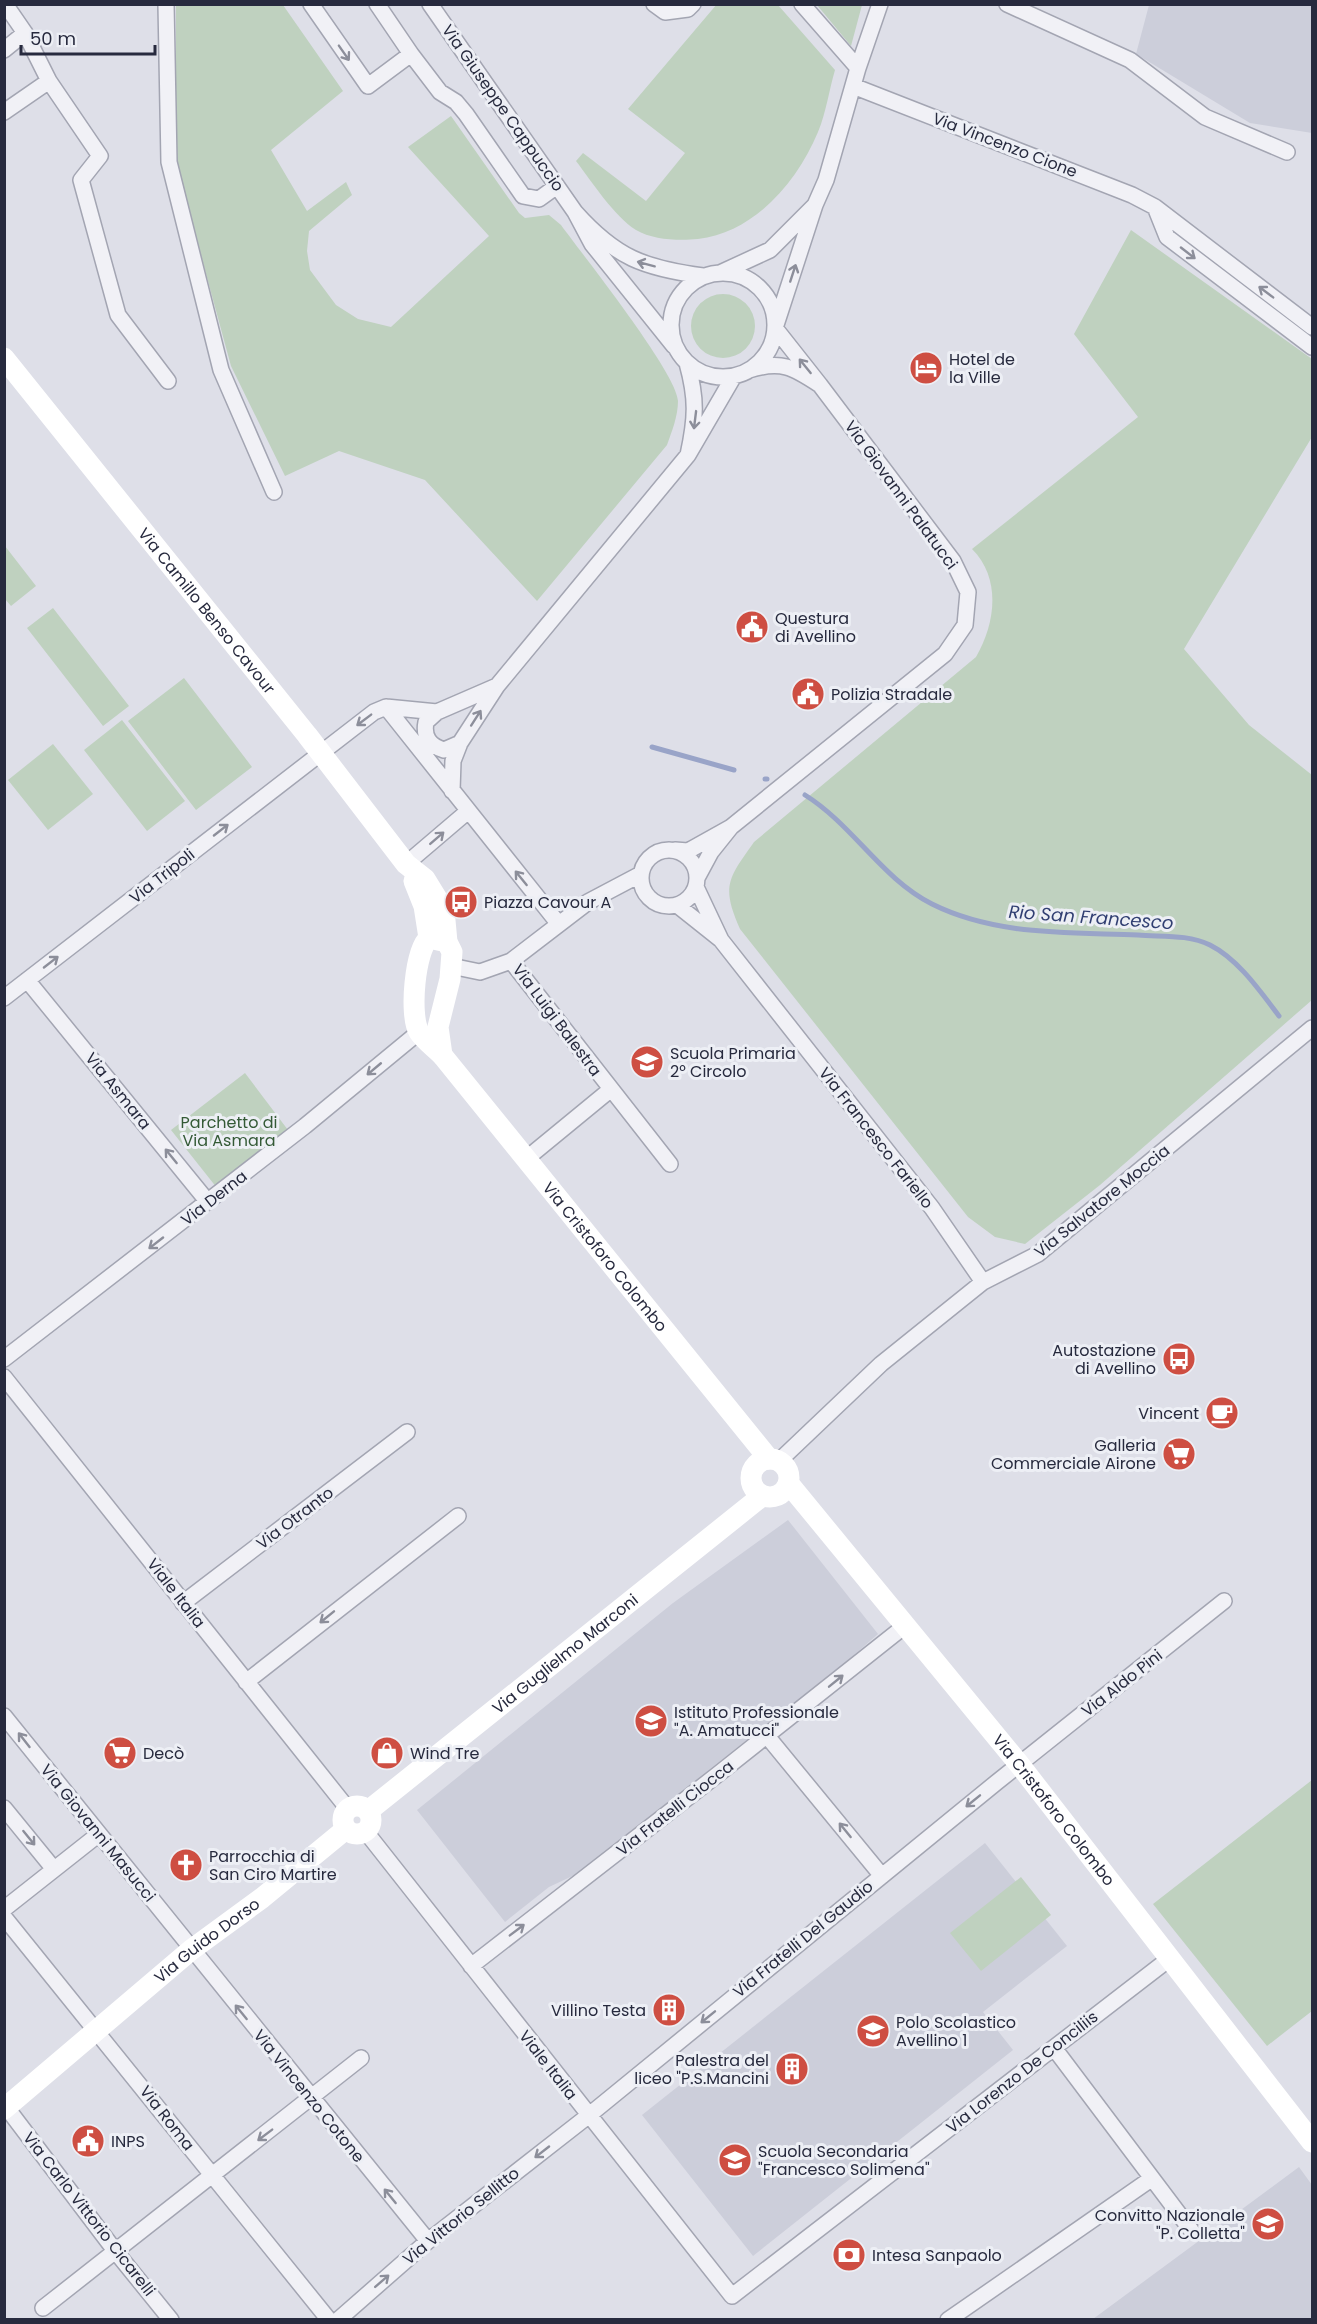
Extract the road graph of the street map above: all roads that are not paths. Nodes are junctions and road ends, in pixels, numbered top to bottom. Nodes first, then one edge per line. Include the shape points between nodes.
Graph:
1 (5, 4) edge
2 (166, 4) edge
3 (311, 4) edge
4 (377, 4) edge
5 (430, 4) edge
6 (654, 4) edge
7 (693, 4) edge
8 (802, 4) edge
9 (880, 4) edge
10 (1007, 4) edge
11 (25, 33) junction
12 (4, 50) edge
13 (411, 54) junction
14 (858, 68) junction
15 (49, 81) junction
16 (853, 86) junction
17 (4, 112) edge
18 (1287, 152) dead end
19 (557, 186) junction
20 (815, 205) junction
21 (1155, 207) junction
22 (575, 212) junction
23 (720, 273) junction
24 (704, 276) junction
25 (1312, 327) edge
26 (775, 328) junction
27 (1312, 347) edge
28 (677, 349) junction
29 (4, 358) edge
30 (687, 363) junction
31 (749, 370) junction
32 (734, 376) junction
33 (168, 381) dead end
34 (820, 385) junction
35 (688, 455) junction
36 (274, 492) dead end
37 (497, 686) junction
38 (386, 707) junction
39 (437, 712) junction
40 (460, 743) junction
41 (320, 753) junction
42 (452, 791) junction
43 (467, 812) junction
44 (731, 827) junction
45 (675, 850) junction
46 (406, 864) junction
47 (641, 874) junction
48 (696, 883) junction
49 (677, 905) junction
50 (558, 923) junction
51 (438, 940) junction
52 (721, 940) junction
53 (511, 961) junction
54 (451, 966) junction
55 (27, 980) junction
56 (417, 983) junction
57 (447, 987) junction
58 (4, 998) edge
59 (1312, 1028) edge
60 (419, 1032) junction
61 (442, 1055) junction
62 (610, 1090) junction
63 (526, 1160) junction
64 (669, 1164) dead end
65 (208, 1202) junction
66 (983, 1282) junction
67 (4, 1359) edge
68 (4, 1377) edge
69 (407, 1432) dead end
70 (774, 1460) junction
71 (789, 1484) junction
72 (762, 1496) junction
73 (458, 1516) dead end
74 (1224, 1601) dead end
75 (183, 1603) junction
76 (906, 1625) junction
77 (246, 1682) junction
78 (4, 1716) edge
79 (767, 1736) junction
80 (1019, 1764) junction
81 (4, 1808) edge
82 (357, 1820) junction
83 (99, 1834) junction
84 (53, 1868) junction
85 (882, 1875) junction
86 (4, 1909) edge
87 (4, 1917) edge
88 (191, 1950) junction
89 (1169, 1959) junction
90 (471, 1966) junction
91 (96, 2029) junction
92 (1054, 2048) junction
93 (361, 2058) dead end
94 (311, 2100) junction
95 (5, 2107) edge
96 (588, 2116) junction
97 (1312, 2142) edge
98 (212, 2175) junction
99 (1151, 2179) junction
100 (1191, 2230) dead end
101 (428, 2241) junction
102 (116, 2252) junction
103 (732, 2296) joint
104 (43, 2308) dead end
105 (171, 2319) edge
106 (329, 2319) edge
107 (338, 2319) edge
108 (948, 2319) edge

1 - 11 street
2 - 36 street via 169,162 221,370
3 -> 13 street via 368,86
4 - 13 street
5 - 19 street, Via Giuseppe Cappuccio
6 - 7 street via 665,12 688,9
8 - 14 street
9 - 14 street
10 - 18 street via 1130,60 1205,117
11 - 12 street
11 - 15 street
13 - 19 street via 440,92 466,114 523,196 538,200
14 - 16 street
15 - 17 street
15 - 33 street via 100,156 81,180 118,315
16 - 20 street
16 - 21 street, Via Vincenzo Cione via 1121,190
19 - 22 street, Via Giuseppe Cappuccio
20 - 23 street via 770,250
26 -> 20 street
25 -> 21 street, Via Vincenzo Cione
21 -> 27 street via 1167,237
24 -> 22 street, Via Giuseppe Cappuccio via 633,260 598,239
22 - 28 street, Via Giuseppe Cappuccio via 592,244
23 - 24 street
23 - 26 street via 738,275 754,283 766,296
24 - 28 street via 688,285 677,299 671,333
26 - 31 street via 771,345
34 -> 26 street, Via Giovanni Palatucci
28 - 30 street
29 - 41 street, Via Camillo Benso Cavour
30 - 32 street via 717,377
30 -> 35 street via 696,409
31 - 32 street
31 - 34 street, Via Giovanni Palatucci via 769,363 784,365
32 - 35 street
34 - 44 street, Via Giovanni Palatucci via 953,561 968,592 965,625 945,654
35 - 37 street
37 - 39 street
40 -> 37 street
38 - 39 street
38 -> 41 street
38 - 42 street
39 - 40 street via 426,722 427,738 434,747 444,750
40 - 42 street via 453,761
41 - 46 street, Via Camillo Benso Cavour
55 -> 41 street, Via Tripoli
42 - 43 street
46 -> 43 street
50 -> 43 street
44 - 45 street, Via Giovanni Palatucci via 688,851
44 - 48 street, Via Giovanni Palatucci via 711,852
45 - 47 street via 649,857
45 - 48 street via 691,860
46 - 51 street, Via Camillo Benso Cavour via 425,879 444,910
47 - 49 street via 651,900
47 - 50 street, Via Luigi Balestra
48 - 49 street via 685,901
48 - 52 street, Via Francesco Fariello
49 - 52 street, Via Francesco Fariello
50 - 53 street, Via Luigi Balestra
51 - 54 street, Via Camillo Benso Cavour via 452,952
51 - 56 street via 423,944
52 - 66 street, Via Francesco Fariello via 932,1208
53 - 54 street via 480,972
53 - 62 street, Via Luigi Balestra
54 - 57 street
55 - 58 street, Via Tripoli
65 -> 55 street, Via Asmara
56 - 57 street
56 - 60 street via 413,1014
57 - 61 street via 438,1027
59 - 66 street, Via Salvatore Moccia via 1038,1254
60 - 61 street, Via Cristoforo Colombo
60 -> 65 street, Via Derna
61 - 63 street, Via Cristoforo Colombo
62 - 63 street
62 - 64 street, Via Luigi Balestra
63 - 70 street, Via Cristoforo Colombo
65 -> 67 street, Via Derna
66 - 70 street, Via Salvatore Moccia
68 - 75 street, Viale Italia
69 - 75 street, Via Otranto
70 - 71 street via 788,1471
70 - 72 street via 757,1465 751,1479
71 - 72 street via 778,1496
71 - 76 street, Via Cristoforo Colombo
72 - 82 street, Via Guglielmo Marconi
73 -> 77 street
74 - 80 street, Via Aldo Pini
75 - 77 street, Viale Italia
79 -> 76 street, Via Fratelli Ciocca
76 - 80 street, Via Cristoforo Colombo
77 - 82 street, Viale Italia
83 -> 78 street, Via Giovanni Masucci
85 -> 79 street
90 -> 79 street, Via Fratelli Ciocca
80 -> 85 street, Via Fratelli Del Gaudio
80 - 89 street, Via Cristoforo Colombo
81 -> 84 street
82 - 88 street, Via Guido Dorso
82 - 90 street, Viale Italia
83 - 84 street
83 - 88 street, Via Giovanni Masucci
84 - 86 street
85 -> 96 street, Via Fratelli Del Gaudio
87 - 91 street, Via Roma
88 - 91 street, Via Guido Dorso
94 -> 88 street, Via Vincenzo Cotone
89 - 92 street, Via Lorenzo De Conciliis
89 - 97 street, Via Cristoforo Colombo
90 - 96 street, Viale Italia
91 - 95 street, Via Guido Dorso
91 - 98 street, Via Roma
92 - 99 street
92 - 103 street, Via Lorenzo De Conciliis
93 - 94 street
94 -> 98 street
101 -> 94 street, Via Vincenzo Cotone
95 - 102 street, Via Carlo Vittorio Cicarelli
96 -> 101 street, Via Vittorio Sellitto
96 - 103 street, Viale Italia
98 - 102 street
98 - 106 street, Via Roma
99 - 100 street
99 - 108 street
107 -> 101 street, Via Vittorio Sellitto
102 - 104 street
102 - 105 street, Via Carlo Vittorio Cicarelli

